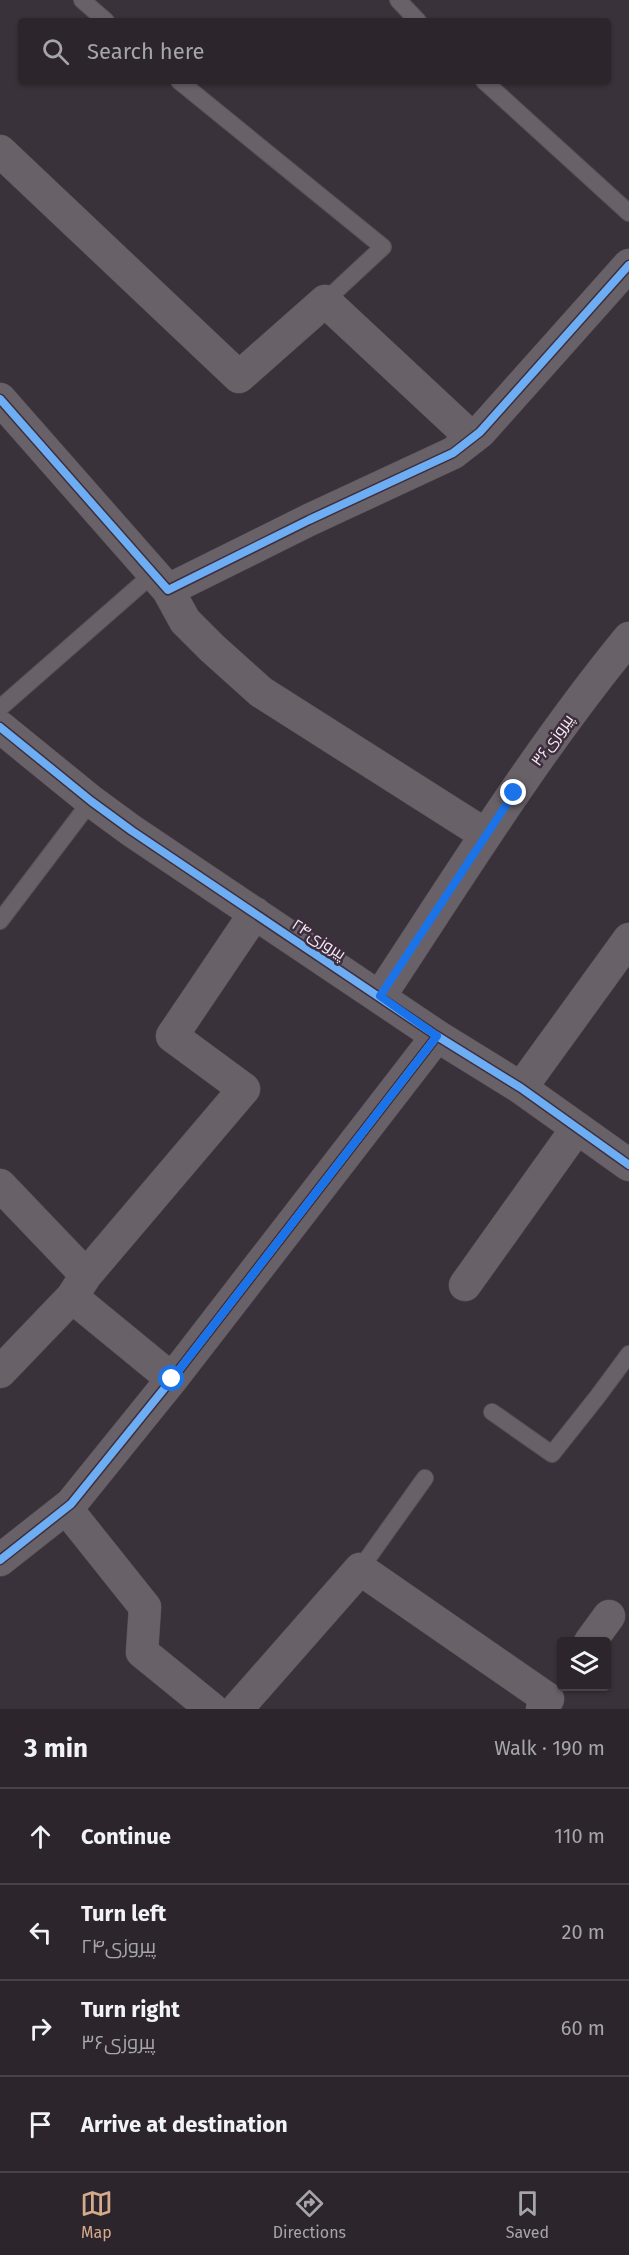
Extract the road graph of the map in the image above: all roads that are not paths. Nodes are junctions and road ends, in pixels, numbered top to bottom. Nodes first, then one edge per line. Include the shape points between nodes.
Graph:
1 (82, 0) edge
2 (398, 0) edge
3 (103, 18) edge
4 (415, 18) edge
5 (183, 84) edge
6 (487, 84) edge
7 (0, 151) edge
8 (629, 213) edge
9 (629, 265) edge
10 (325, 301) junction
11 (0, 399) edge
12 (472, 438) junction
13 (161, 582) junction
14 (629, 638) edge
15 (0, 708) edge
16 (0, 727) edge
17 (91, 801) junction
18 (486, 836) junction
19 (255, 913) junction
20 (0, 921) edge
21 (629, 939) edge
22 (380, 996) junction
23 (437, 1036) junction
24 (521, 1088) junction
25 (577, 1128) junction
26 (629, 1165) edge
27 (0, 1185) edge
28 (465, 1285) dead end
29 (79, 1286) junction
30 (629, 1354) edge
31 (0, 1372) edge
32 (172, 1379) junction
33 (492, 1412) dead end
34 (425, 1478) dead end
35 (66, 1508) junction
36 (0, 1559) edge
37 (360, 1569) junction
38 (609, 1616) dead end
39 (593, 1637) edge
40 (550, 1696) edge
41 (212, 1709) edge
42 (237, 1709) edge

1 - 3 lane
2 - 4 lane
5 - 10 lane via 383,247
6 - 8 lane
7 - 10 street via 239,377
9 - 12 street
10 - 12 street
11 - 13 street
12 - 13 street via 453,453 309,520
13 - 15 lane
13 - 18 street via 185,621 261,692
14 - 18 street, پیروزی۳۶
16 - 17 street, پیروزی۲۴
17 - 19 street, پیروزی۲۴
17 - 20 lane
18 - 22 street, پیروزی۳۶
19 - 22 street, پیروزی۲۴
19 - 29 street via 172,1036 244,1089
21 - 24 street
22 - 23 street, پیروزی۲۴
23 - 24 street, پیروزی۲۴
23 - 32 street
24 - 25 street, پیروزی۲۴
25 - 26 street, پیروزی۲۴
25 - 28 street
27 - 29 street
29 - 31 street
29 - 32 street
30 - 33 lane via 552,1454
32 - 35 street
34 - 37 lane
35 - 36 street
35 - 41 street via 146,1607 142,1652
37 - 40 street
37 - 42 street
38 - 39 street

